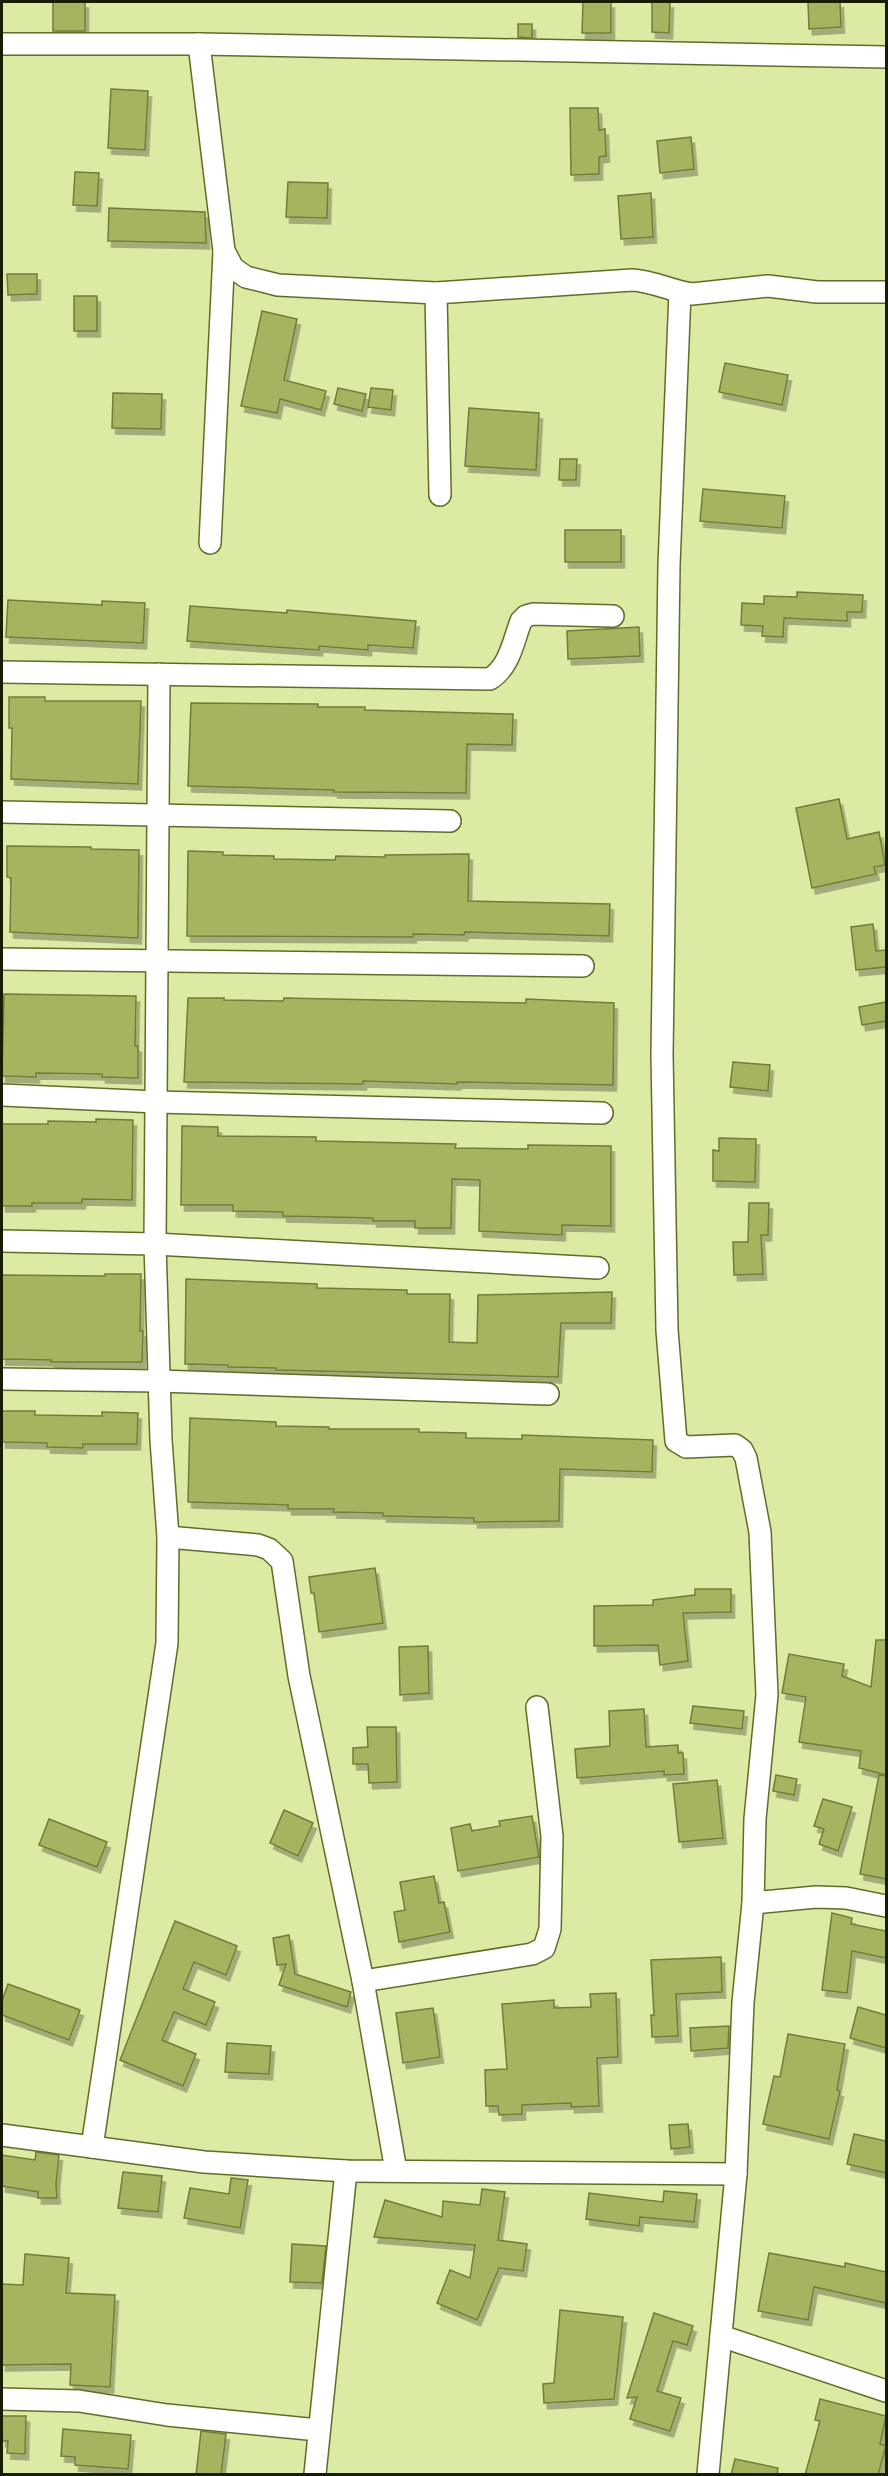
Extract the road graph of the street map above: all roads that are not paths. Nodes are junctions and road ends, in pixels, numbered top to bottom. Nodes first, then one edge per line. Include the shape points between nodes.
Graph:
1 (2, 44) edge
2 (199, 44) junction
3 (886, 57) edge
4 (224, 251) junction
5 (680, 292) junction
6 (886, 292) edge
7 (436, 293) junction
8 (440, 495) dead end
9 (210, 543) dead end
10 (613, 616) dead end
11 (2, 672) edge
12 (159, 674) junction
13 (2, 812) edge
14 (158, 814) junction
15 (450, 821) dead end
16 (2, 959) edge
17 (158, 962) junction
18 (583, 966) dead end
19 (2, 1095) edge
20 (157, 1102) junction
21 (602, 1113) dead end
22 (2, 1241) edge
23 (155, 1244) junction
24 (598, 1268) dead end
25 (2, 1379) edge
26 (159, 1381) junction
27 (548, 1394) dead end
28 (168, 1537) junction
29 (537, 1707) dead end
30 (753, 1903) junction
31 (886, 1906) edge
32 (363, 1981) junction
33 (2, 2135) edge
34 (92, 2147) junction
35 (346, 2171) junction
36 (396, 2171) junction
37 (736, 2174) junction
38 (721, 2336) junction
39 (886, 2391) edge
40 (2, 2399) edge
41 (318, 2430) junction
42 (315, 2475) edge
43 (708, 2475) edge

1 - 2 street
2 - 3 street
2 - 4 street
4 - 7 street via 233,268 246,277 278,285
4 - 9 street
5 - 6 street via 768,286
5 - 7 street via 632,280
5 - 30 street via 669,565 662,1032 667,1330 676,1441 686,1447 735,1445 742,1450 755,1497 767,1695 755,1819
7 - 8 street
10 - 12 street via 526,616 505,665 490,679
11 - 12 street
12 - 14 street
13 - 14 street
14 - 15 street
14 - 17 street
16 - 17 street
17 - 18 street
17 - 20 street
19 - 20 street
20 - 21 street
20 - 23 street
22 - 23 street
23 - 24 street
23 - 26 street
25 - 26 street
26 - 27 street
26 - 28 street
28 - 32 street via 258,1545 282,1561 299,1676
28 - 34 street via 167,1643
29 - 32 street via 552,1836 550,1929 544,1948 532,1954
30 - 31 street via 846,1898
30 - 37 street via 743,2002
32 - 36 street
33 - 34 street
34 - 35 street via 204,2162
35 - 36 street
35 - 41 street
36 - 37 street
37 - 38 street
38 - 39 street
38 - 43 street
40 - 41 street via 79,2402
41 - 42 street

